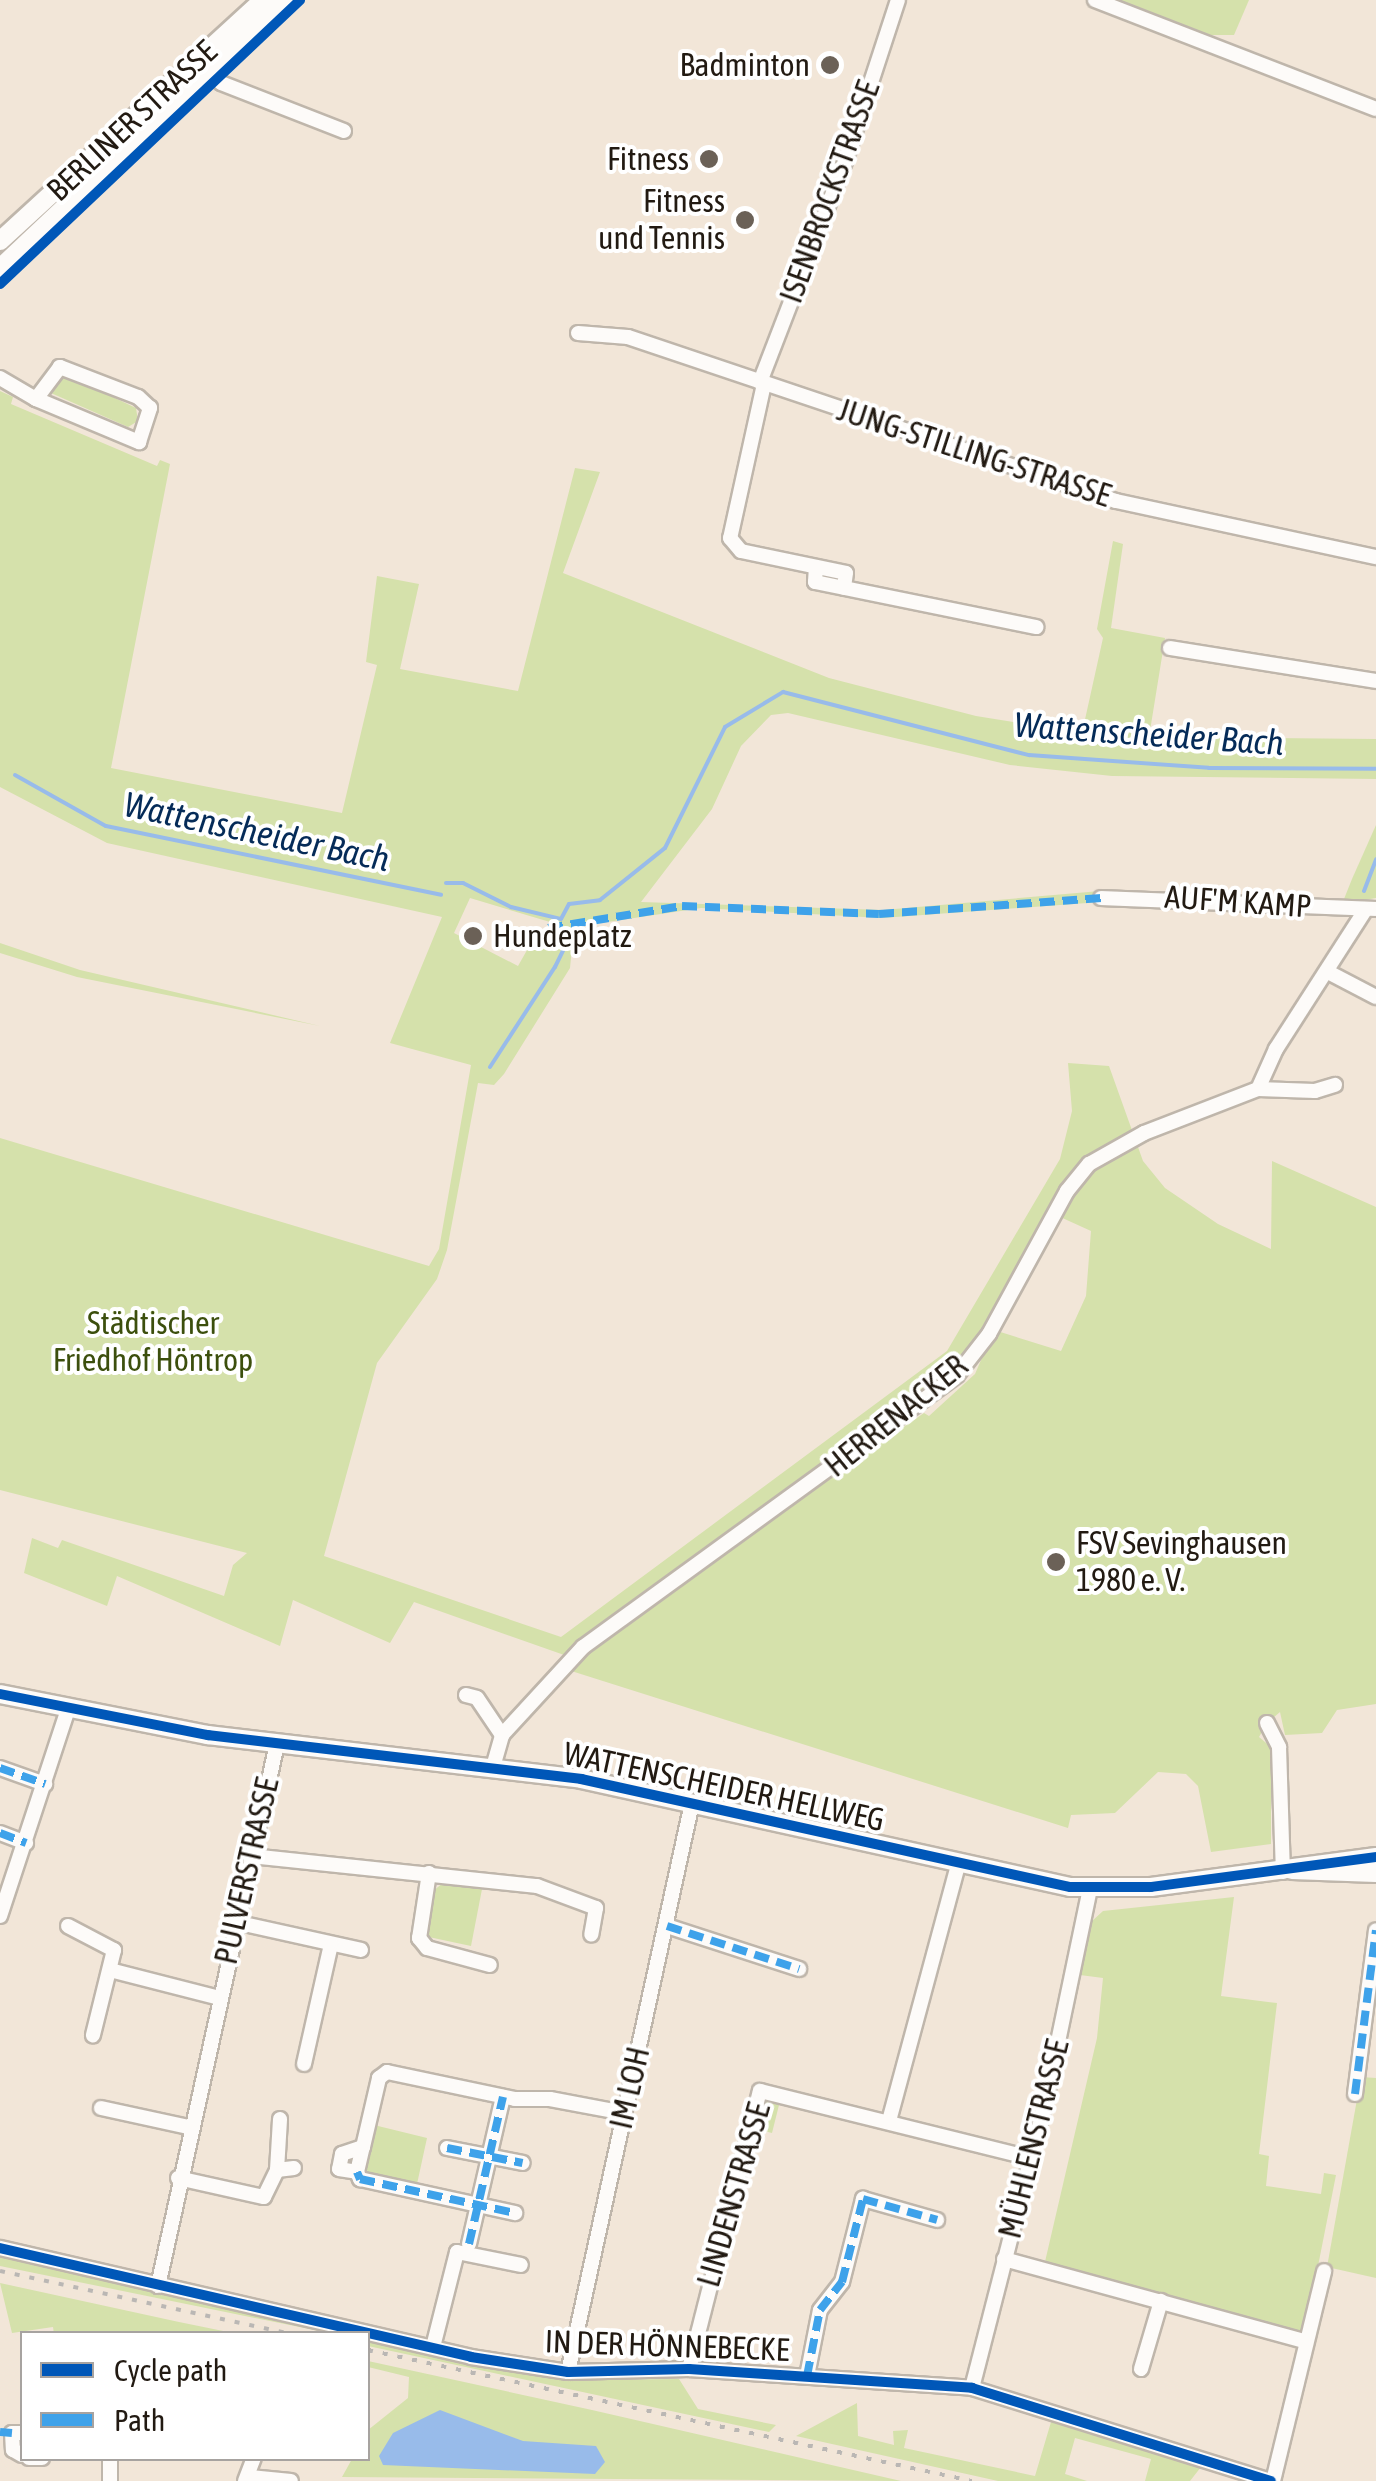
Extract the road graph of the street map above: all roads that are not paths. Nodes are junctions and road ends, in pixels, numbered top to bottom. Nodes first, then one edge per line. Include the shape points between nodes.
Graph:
1 (263, 0) edge
2 (284, 0) edge
3 (898, 0) edge
4 (1095, 0) edge
5 (210, 71) junction
6 (1376, 109) edge
7 (344, 130) dead end
8 (0, 241) edge
9 (0, 268) edge
10 (578, 332) dead end
11 (0, 378) edge
12 (762, 383) junction
13 (36, 399) junction
14 (1376, 558) edge
15 (1036, 627) dead end
16 (1170, 648) dead end
17 (1376, 681) edge
18 (1101, 898) dead end
19 (1371, 909) edge
20 (1328, 972) junction
21 (1376, 997) edge
22 (1335, 1085) dead end
23 (1258, 1089) junction
24 (0, 1694) edge
25 (466, 1695) dead end
26 (68, 1709) junction
27 (1266, 1724) dead end
28 (502, 1735) junction
29 (277, 1744) junction
30 (492, 1767) junction
31 (0, 1768) edge
32 (45, 1784) junction
33 (692, 1804) junction
34 (0, 1833) edge
35 (26, 1843) junction
36 (251, 1856) junction
37 (1376, 1858) edge
38 (958, 1865) junction
39 (1288, 1871) junction
40 (1376, 1872) edge
41 (429, 1873) junction
42 (1090, 1889) junction
43 (0, 1916) edge
44 (235, 1922) junction
45 (68, 1926) dead end
46 (667, 1926) junction
47 (1376, 1930) edge
48 (591, 1935) dead end
49 (330, 1944) junction
50 (361, 1950) dead end
51 (490, 1965) dead end
52 (799, 1968) dead end
53 (110, 1970) junction
54 (216, 1998) junction
55 (93, 2034) dead end
56 (304, 2064) dead end
57 (1355, 2094) dead end
58 (503, 2097) junction
59 (101, 2108) dead end
60 (624, 2113) junction
61 (280, 2119) dead end
62 (889, 2122) junction
63 (188, 2128) junction
64 (447, 2148) dead end
65 (490, 2156) junction
66 (1030, 2158) junction
67 (522, 2163) dead end
68 (294, 2168) dead end
69 (277, 2170) junction
70 (178, 2178) junction
71 (478, 2205) junction
72 (515, 2213) dead end
73 (938, 2220) dead end
74 (470, 2244) dead end
75 (0, 2248) edge
76 (1004, 2259) junction
77 (521, 2265) dead end
78 (1324, 2271) dead end
79 (158, 2286) junction
80 (1161, 2302) junction
81 (340, 2330) edge
82 (370, 2335) edge
83 (1304, 2341) junction
84 (433, 2347) junction
85 (689, 2369) junction
86 (1141, 2369) dead end
87 (568, 2372) junction
88 (807, 2376) junction
89 (972, 2388) junction
90 (247, 2479) edge
91 (291, 2481) edge
92 (1272, 2481) edge

1 - 8 main road, BERLINER STRASSE
2 - 5 main road, BERLINER STRASSE
3 - 12 street, ISENBROCKSTRASSE
4 - 6 street
5 - 7 street via 221,83
5 - 9 main road, BERLINER STRASSE
10 - 12 street, JUNG-STILLING-STRASSE via 628,337
11 - 13 street
12 - 14 street, JUNG-STILLING-STRASSE via 1116,500
12 - 15 street, ISENBROCKSTRASSE via 730,538 740,551 816,567 815,582
13 - 13 street via 60,367 138,397 150,408 139,442
16 - 17 street
18 - 19 street, AUF'M KAMP via 1236,898
19 - 20 street
20 - 21 street
20 - 23 street via 1276,1049
22 - 23 street, HERRENACKER via 1315,1092
23 - 28 street, HERRENACKER via 1144,1132 1089,1164 1067,1190 989,1334 958,1374 583,1646
24 - 26 main road, WATTENSCHEIDER HELLWEG
25 - 28 street via 477,1698
26 - 29 main road, WATTENSCHEIDER HELLWEG
26 - 32 street
27 - 39 street via 1279,1747
28 - 30 street, HERRENACKER
29 - 30 main road, WATTENSCHEIDER HELLWEG
29 - 36 street, PULVERSTRASSE
30 - 33 main road, WATTENSCHEIDER HELLWEG
31 - 32 street
32 - 35 street
33 - 38 main road, WATTENSCHEIDER HELLWEG
33 - 46 street, IM LOH
34 - 35 street
35 - 43 street
36 - 41 street
36 - 44 street, PULVERSTRASSE
37 - 39 main road, WATTENSCHEIDER HELLWEG
38 - 42 main road, WATTENSCHEIDER HELLWEG
38 - 62 street
39 - 40 main road, WATTENSCHEIDER HELLWEG
39 - 42 main road, WATTENSCHEIDER HELLWEG
41 - 48 street via 537,1886 596,1908
41 - 51 street via 419,1938 427,1948
42 - 66 street, MÜHLENSTRASSE
44 - 49 street
44 - 54 street, PULVERSTRASSE
45 - 53 street via 114,1950
46 - 52 street
46 - 60 street, IM LOH
47 - 57 street
49 - 50 street
49 - 56 street
53 - 54 street, PULVERSTRASSE
53 - 55 street
54 - 63 street, PULVERSTRASSE
58 - 60 street
58 - 65 street
58 - 71 street via 387,2072 379,2078 357,2172 360,2179
59 - 63 street
60 - 87 street, IM LOH
61 - 69 street
62 - 66 street, LINDENSTRASSE
62 - 85 street, LINDENSTRASSE via 760,2091
63 - 70 street, PULVERSTRASSE
64 - 65 street
65 - 67 street
65 - 71 street
66 - 76 street, MÜHLENSTRASSE
68 - 69 street
69 - 70 street via 264,2197
70 - 79 street, PULVERSTRASSE
71 - 72 street
71 - 74 street
73 - 88 street, IN DER HÖNNEBECKE via 864,2199 842,2282 820,2310
75 - 79 street, IN DER HÖNNEBECKE
76 - 80 street
76 - 89 street, MÜHLENSTRASSE
77 - 84 street via 457,2252
78 - 83 street
79 - 81 street, IN DER HÖNNEBECKE
80 - 83 street
80 - 86 street
82 - 84 street, IN DER HÖNNEBECKE
83 - 92 street
84 - 87 street, IN DER HÖNNEBECKE
85 - 87 street, IN DER HÖNNEBECKE
85 - 88 street, IN DER HÖNNEBECKE
88 - 89 street, IN DER HÖNNEBECKE
89 - 92 street, IN DER HÖNNEBECKE
90 - 91 street

